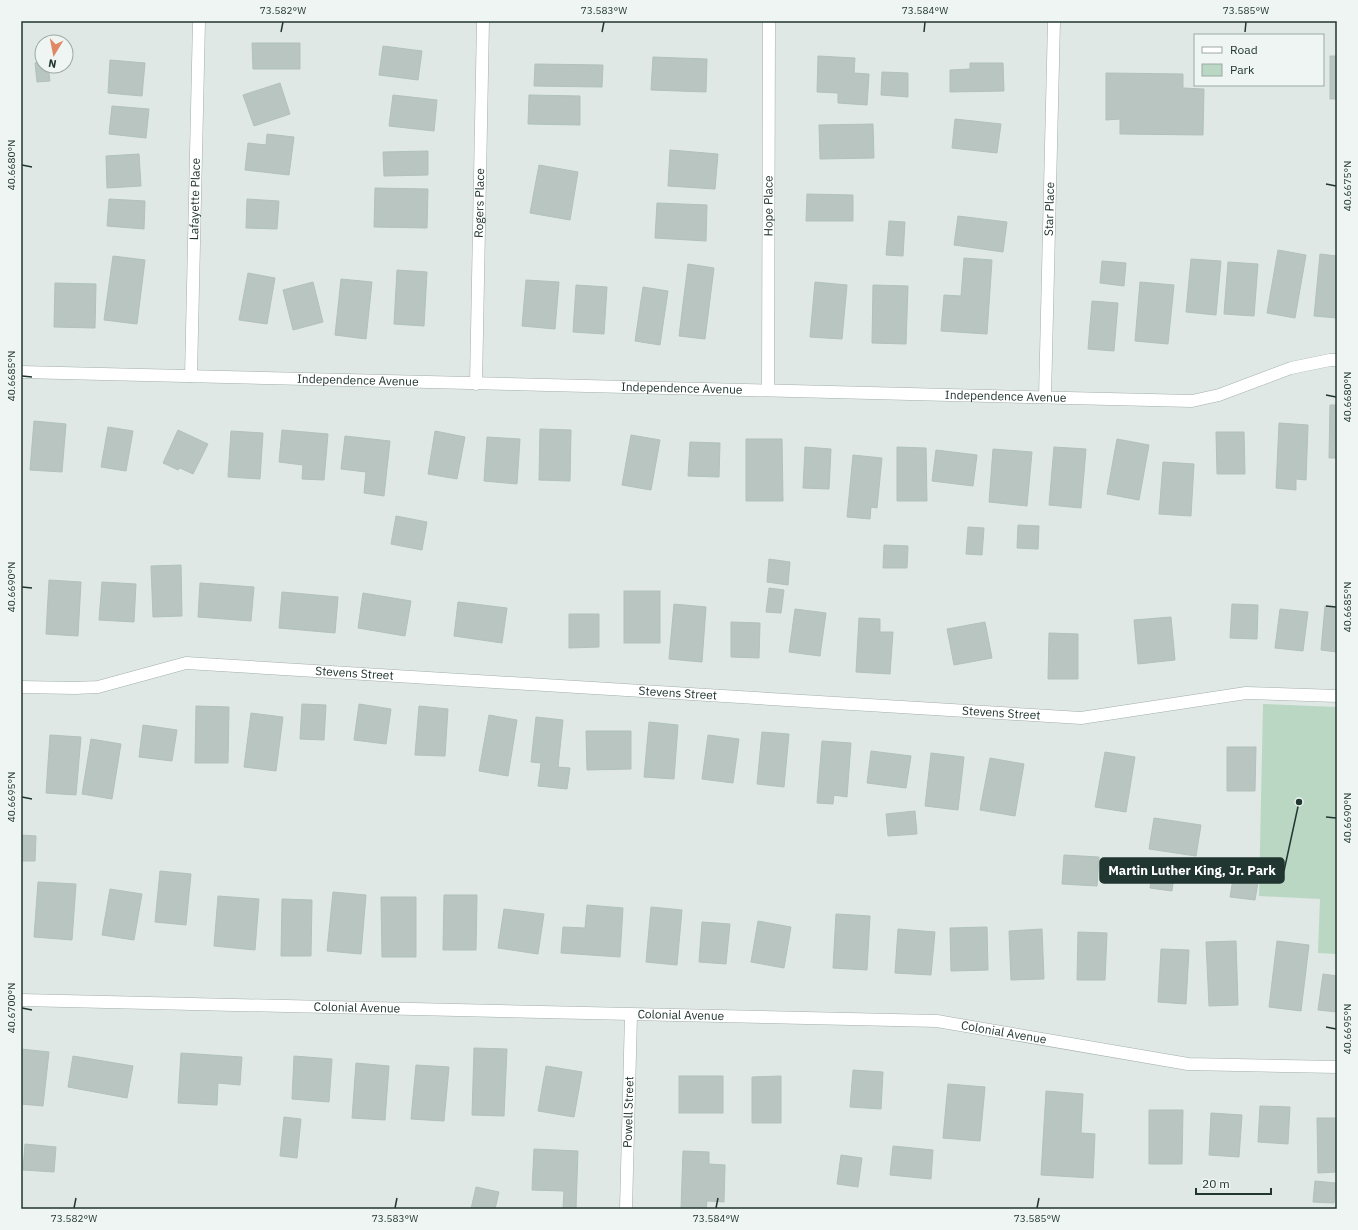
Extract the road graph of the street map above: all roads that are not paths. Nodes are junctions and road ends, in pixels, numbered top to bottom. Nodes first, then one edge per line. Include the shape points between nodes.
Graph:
1 (199, 21) edge
2 (484, 21) edge
3 (769, 21) edge
4 (1054, 21) edge
5 (1337, 360) edge
6 (21, 372) edge
7 (192, 376) junction
8 (476, 384) junction
9 (768, 390) junction
10 (1045, 397) junction
11 (21, 687) edge
12 (1337, 696) edge
13 (21, 1000) edge
14 (631, 1015) junction
15 (1337, 1067) edge
16 (626, 1209) edge

1 - 7 street, Lafayette Place
2 - 8 street, Rogers Place
3 - 9 street, Hope Place
4 - 10 street, Star Place
5 - 10 street, Independence Avenue via 1291,368 1219,395 1192,401
6 - 7 street, Independence Avenue
7 - 8 street, Independence Avenue
8 - 9 street, Independence Avenue
9 - 10 street, Independence Avenue
11 - 12 street, Stevens Street via 98,687 186,663 1081,718 1246,693
13 - 14 street, Colonial Avenue
14 - 15 street, Colonial Avenue via 936,1022 1188,1064
14 - 16 street, Powell Street

